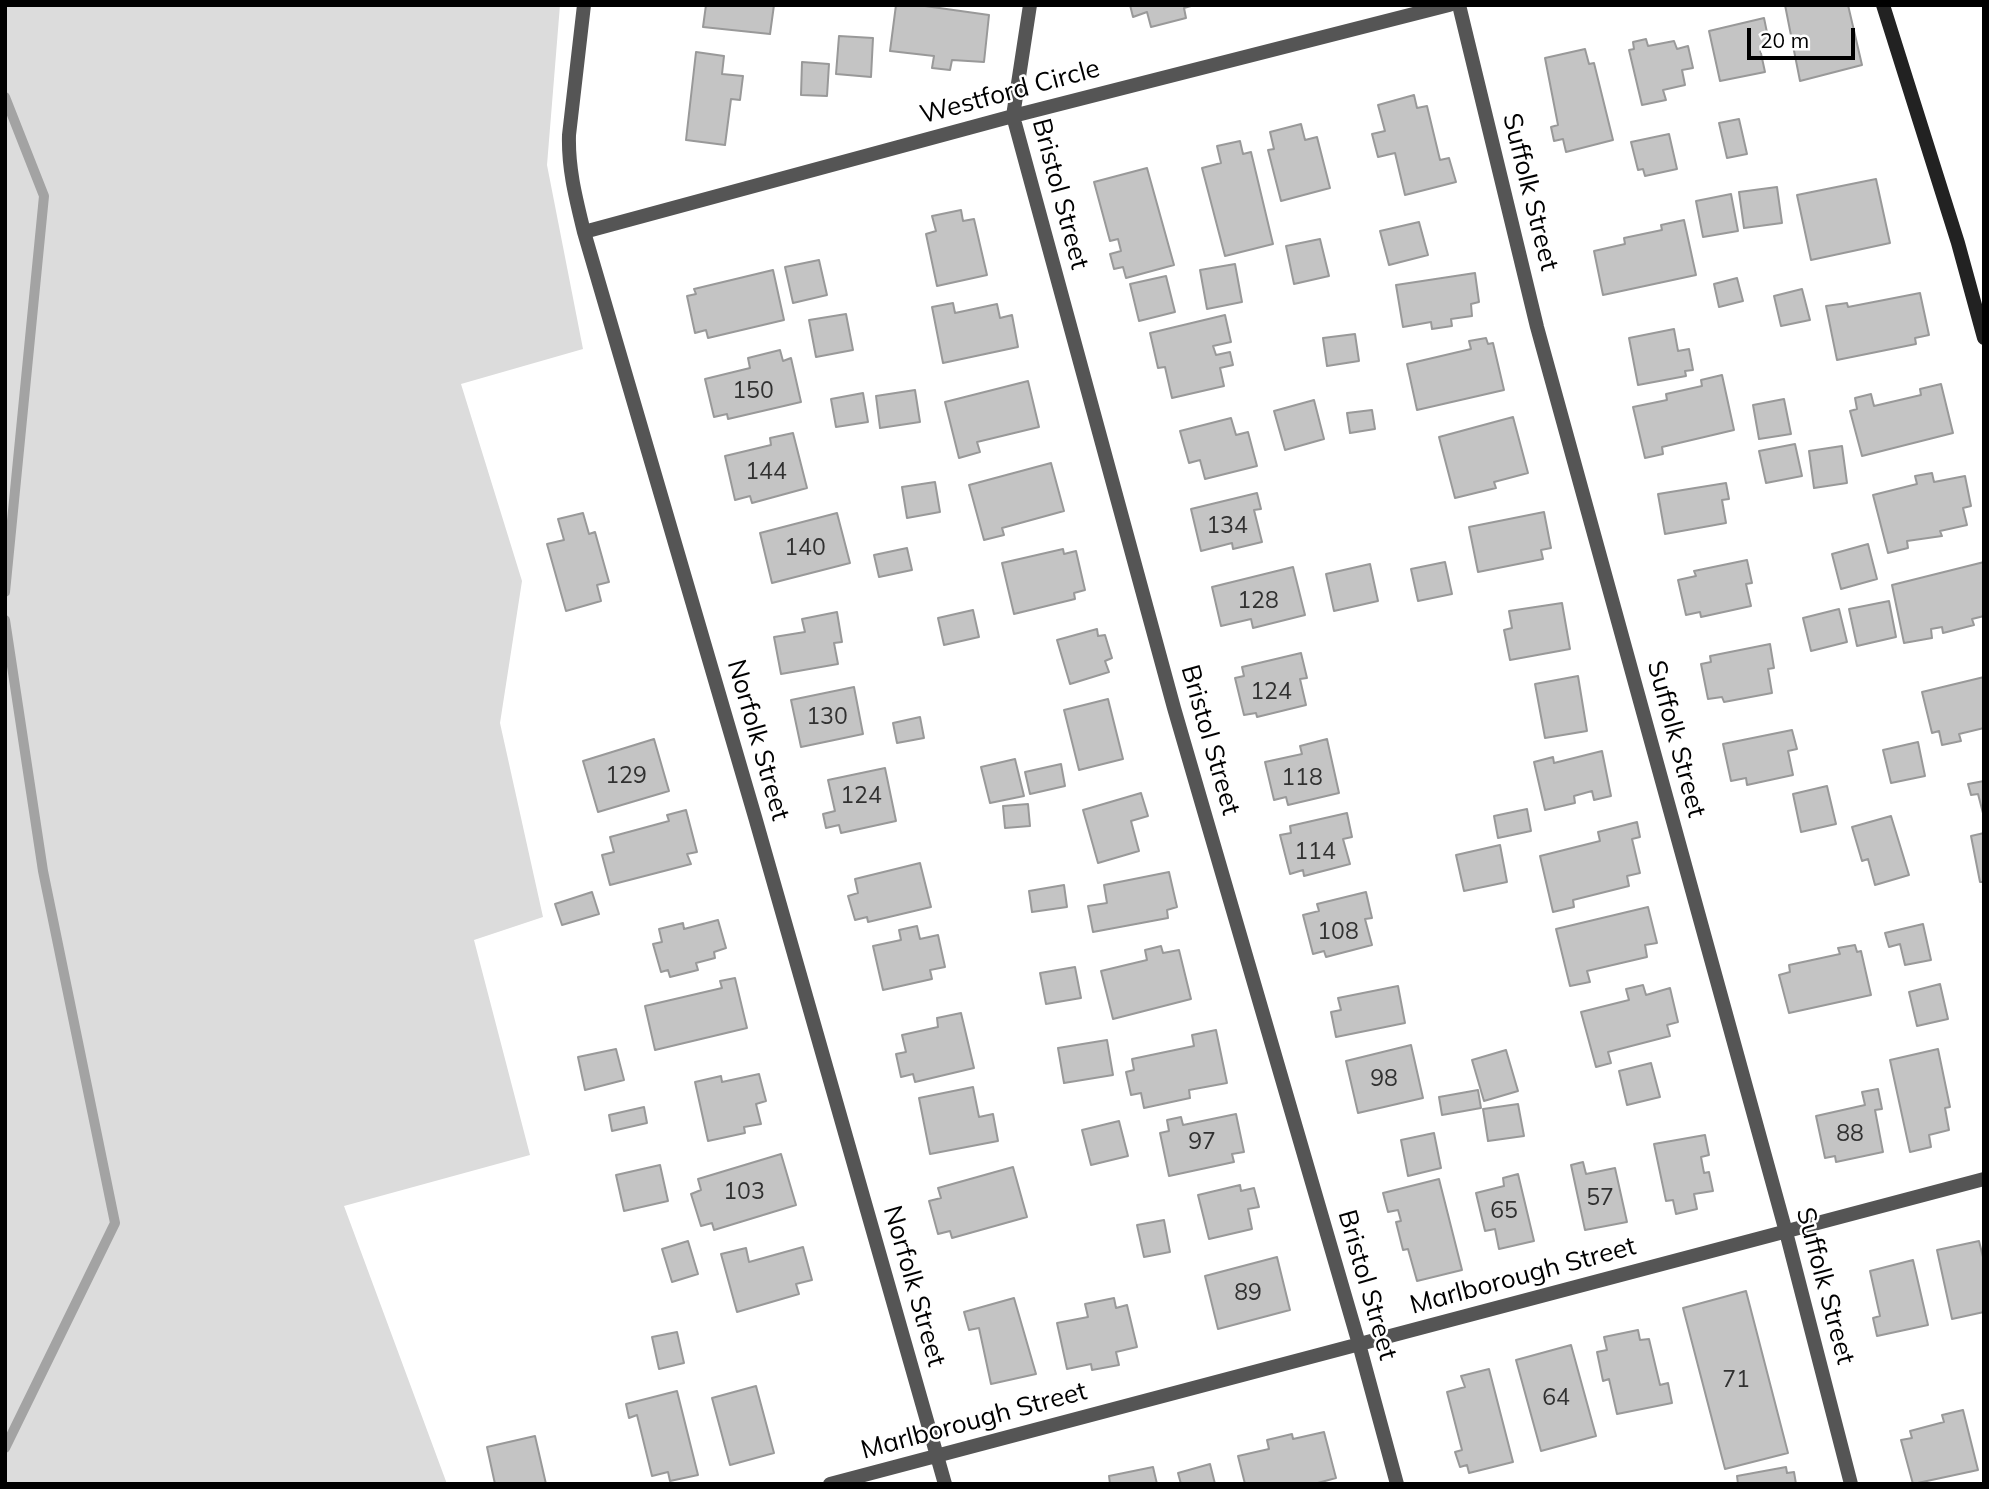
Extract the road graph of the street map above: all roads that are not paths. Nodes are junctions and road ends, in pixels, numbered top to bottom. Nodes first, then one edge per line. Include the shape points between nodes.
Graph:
1 (584, 5) edge
2 (1030, 5) edge
3 (1449, 5) edge
4 (1459, 5) edge
5 (1883, 5) edge
6 (1013, 116) junction
7 (584, 232) junction
8 (1984, 338) edge
9 (1984, 1179) edge
10 (1786, 1232) junction
11 (1359, 1344) junction
12 (937, 1456) junction
13 (830, 1484) edge
14 (945, 1484) edge
15 (1397, 1484) edge
16 (1851, 1484) edge

1 - 7 street, Norfolk Street via 568,157
2 - 6 street, Bristol Street
3 - 6 street, Westford Circle
4 - 10 street, Suffolk Street via 1537,327
5 - 8 street
6 - 7 street, Westford Circle
6 - 11 street, Bristol Street via 1174,708
7 - 12 street, Norfolk Street
9 - 10 street, Marlborough Street
10 - 11 street, Marlborough Street
10 - 16 street, Suffolk Street
11 - 12 street, Marlborough Street
11 - 15 street, Bristol Street
12 - 13 street, Marlborough Street
12 - 14 street, Norfolk Street

